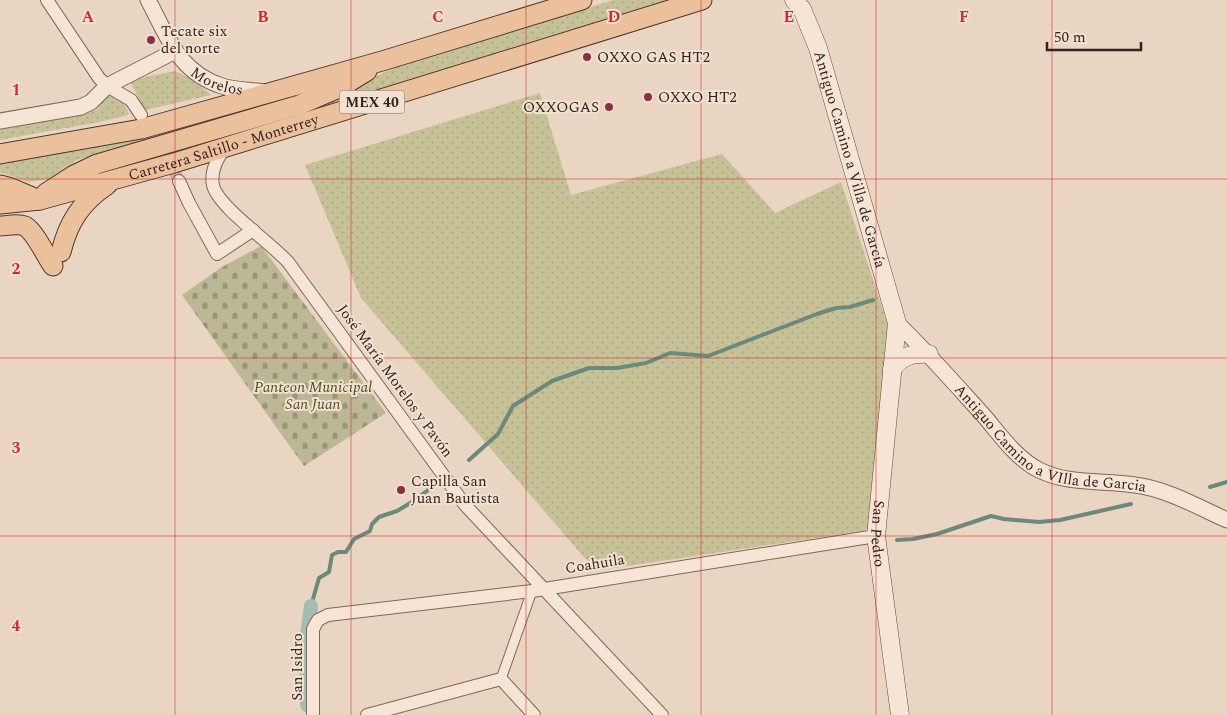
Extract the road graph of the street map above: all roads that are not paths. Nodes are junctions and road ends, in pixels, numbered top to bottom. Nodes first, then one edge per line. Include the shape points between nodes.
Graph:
1 (47, 0) edge
2 (148, 0) edge
3 (582, 0) edge
4 (702, 0) edge
5 (794, 0) edge
6 (175, 51) junction
7 (382, 61) junction
8 (107, 86) junction
9 (267, 93) junction
10 (141, 115) tunnel mouth
11 (0, 121) edge
12 (227, 146) junction
13 (0, 154) edge
14 (115, 179) junction
15 (179, 181) tunnel mouth
16 (0, 185) edge
17 (40, 200) junction
18 (0, 204) edge
19 (0, 226) edge
20 (253, 230) junction
21 (897, 323) junction
22 (928, 354) junction
23 (892, 369) junction
24 (1227, 520) edge
25 (876, 536) junction
26 (538, 590) junction
27 (318, 620) joint
28 (501, 679) junction
29 (313, 715) edge
30 (367, 715) edge
31 (534, 715) edge
32 (662, 715) edge
33 (900, 715) edge

1 - 8 street
2 - 6 street, Morelos
3 - 7 main road, MEX 40
4 - 12 main road, Carretera Saltillo - Monterrey / MEX 40
5 - 21 main road, Antiguo Camino a Villa de García via 802,9 818,48
6 - 8 street
6 - 9 street, Morelos via 188,67 205,79 224,86
7 - 9 main road, MEX 40
7 - 17 main road via 341,87 299,105 85,169 41,196
8 - 10 street via 131,100
8 - 11 street via 81,107
9 - 13 main road, MEX 40 via 141,129
12 - 14 main road, Carretera Saltillo - Monterrey / MEX 40
12 - 20 street, José María Morelos y Pavón via 216,164 213,186 226,205
14 - 17 main road, Carretera Saltillo - Monterrey / MEX 40
14 - 19 main road via 78,211 58,259 25,226
15 - 20 street via 217,254
16 - 17 main road
17 - 18 main road, Carretera Saltillo - Monterrey / MEX 40
20 - 26 street, José María Morelos y Pavón via 288,262 465,505
21 - 22 street, Antiguo Camino a VIlla de Garcia
21 - 23 main road, San Pedro
22 - 23 main road via 911,354
22 - 24 street, Antiguo Camino a VIlla de Garcia via 1008,444 1037,469 1058,478 1138,485
23 - 25 main road, San Pedro
25 - 26 street, Coahuila
25 - 33 main road, San Pedro
26 - 27 street, Coahuila via 328,615
26 - 28 street
26 - 32 street, José María Morelos y Pavón
27 - 29 street, San Isidro via 313,629
28 - 30 street
28 - 31 street

